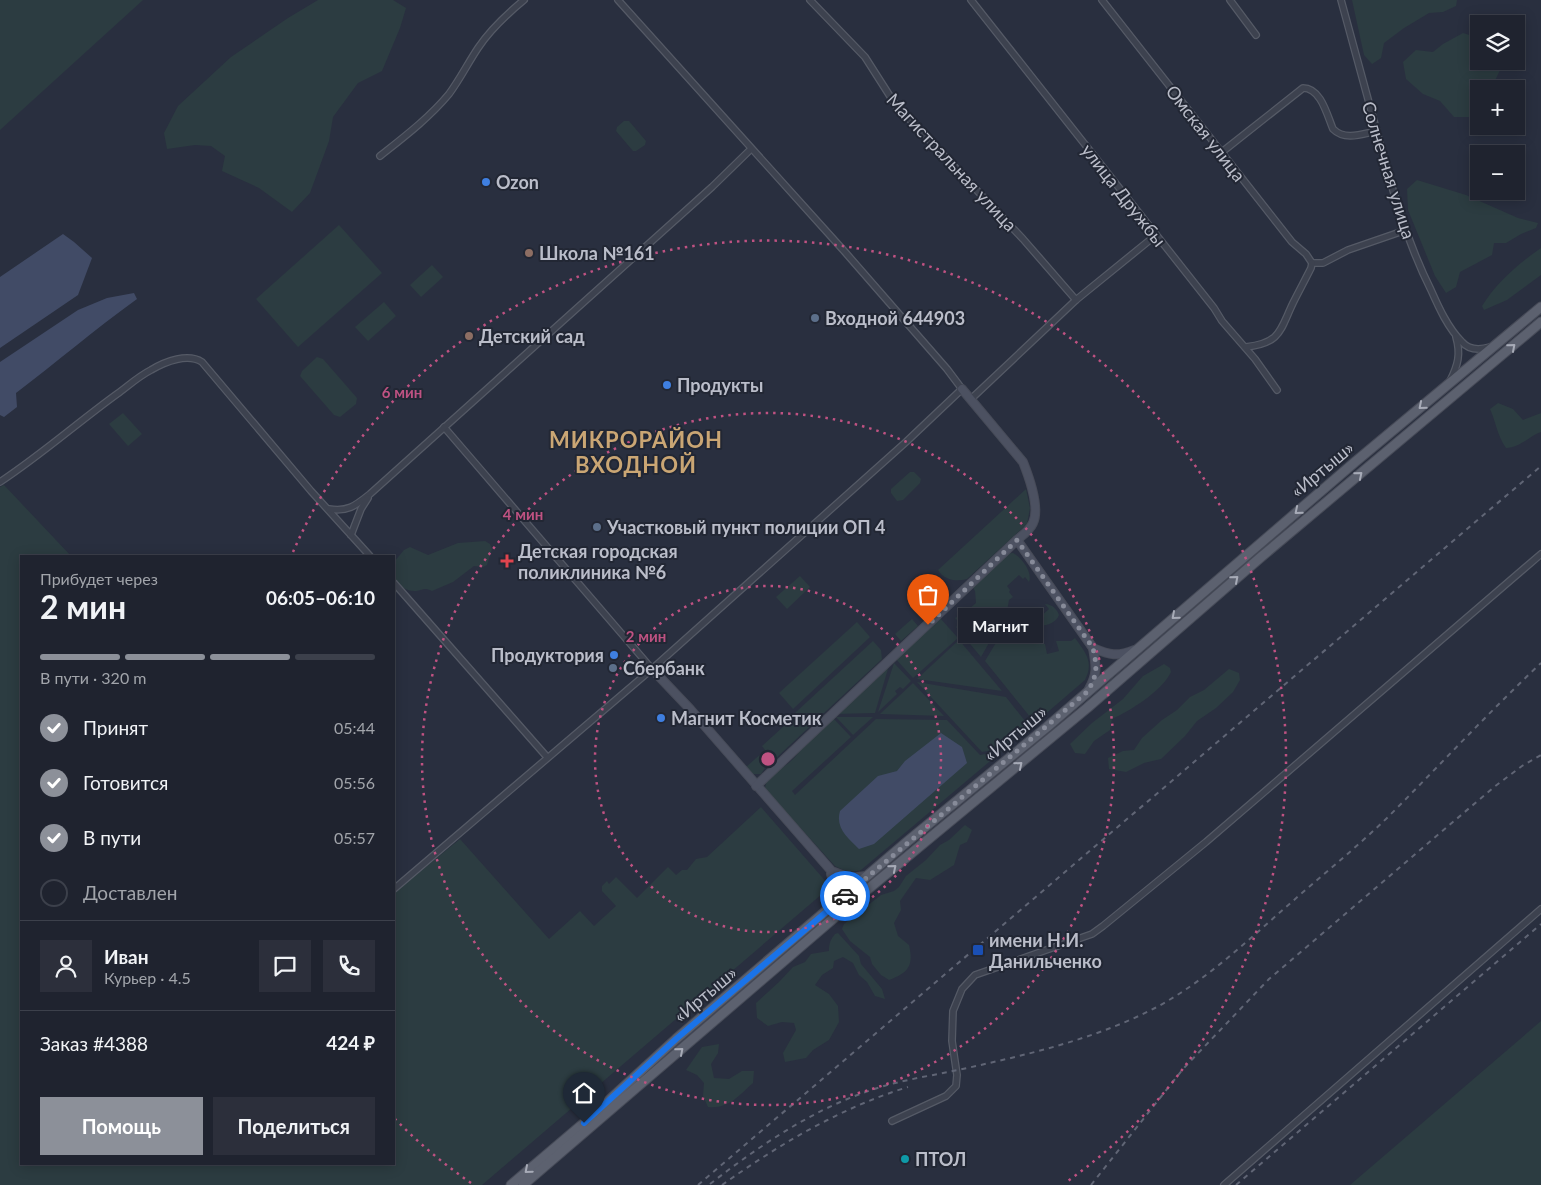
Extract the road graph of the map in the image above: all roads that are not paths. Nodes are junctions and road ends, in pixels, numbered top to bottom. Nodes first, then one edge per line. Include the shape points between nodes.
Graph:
1 (524, 0) edge
2 (618, 0) edge
3 (810, 0) edge
4 (971, 0) edge
5 (1102, 0) edge
6 (1230, 0) edge
7 (1341, 0) edge
8 (1256, 35) dead end
9 (1376, 131) junction
10 (751, 150) junction
11 (1222, 152) junction
12 (380, 156) dead end
13 (1406, 230) junction
14 (1156, 235) junction
15 (1312, 263) junction
16 (1076, 300) junction
17 (1541, 307) edge
18 (1541, 322) edge
19 (1454, 333) junction
20 (1500, 341) junction
21 (1246, 347) junction
22 (1448, 385) junction
23 (962, 389) junction
24 (1277, 390) dead end
25 (971, 398) junction
26 (444, 427) junction
27 (0, 482) edge
28 (370, 494) junction
29 (329, 509) junction
30 (351, 535) junction
31 (1017, 540) junction
32 (1541, 554) edge
33 (369, 555) edge
34 (395, 584) edge
35 (1093, 648) junction
36 (1136, 649) junction
37 (652, 669) junction
38 (1088, 691) junction
39 (547, 757) junction
40 (756, 786) junction
41 (828, 868) junction
42 (869, 875) junction
43 (395, 888) edge
44 (852, 896) junction
45 (1541, 909) edge
46 (829, 910) junction
47 (892, 1121) dead end
48 (511, 1185) edge
49 (523, 1185) edge
50 (1224, 1185) edge

1 - 12 street via 509,12 479,47 439,105
2 - 10 street
3 - 16 street, Магистральная улица via 866,57 895,104
4 - 14 street, улица Дружбы
5 - 11 street, Омская улица
6 - 8 street
7 - 9 street, Солнечная улица
9 - 11 street via 1349,136 1338,134 1316,92 1303,88
9 - 13 street, Солнечная улица
10 - 23 street via 845,252
10 - 26 street
11 - 15 street, Омская улица
13 - 15 street via 1348,250 1323,263
13 - 19 street, Солнечная улица via 1442,315
14 - 16 street
14 - 21 street, улица Дружбы
15 - 21 street via 1283,328 1267,342
16 - 25 street
17 - 20 main road, «Иртыш»
44 -> 18 main road, «Иртыш» via 1088,708 1261,556
19 - 20 street via 1473,348 1486,348
19 - 22 street via 1459,357
20 - 22 main road, «Иртыш»
21 - 24 street, улица Дружбы
22 -> 36 main road, «Иртыш»
23 - 25 street
23 - 37 street
25 - 31 street via 1027,472 1035,514 1031,526
26 - 28 street
26 - 37 street
27 - 29 street via 151,370 165,363 196,358
28 - 29 street via 346,510
28 - 30 street
29 - 30 street
30 - 33 street
31 - 35 street
31 - 40 street
32 - 47 street via 1206,842 1103,926 1092,934 975,975 962,989 953,1011 956,1086 946,1096
34 - 39 street
35 - 36 street via 1109,655
35 - 38 street via 1096,677
36 - 38 main road, «Иртыш»
37 - 39 street
37 - 40 street
38 - 42 main road, «Иртыш»
39 - 43 street
40 - 41 street
41 - 42 street via 850,878
41 - 44 street
41 - 46 street via 836,890
42 - 44 main road, «Иртыш»
44 - 46 main road, «Иртыш»
49 -> 44 main road, «Иртыш»
45 - 50 street
46 -> 48 main road, «Иртыш» via 676,1039

